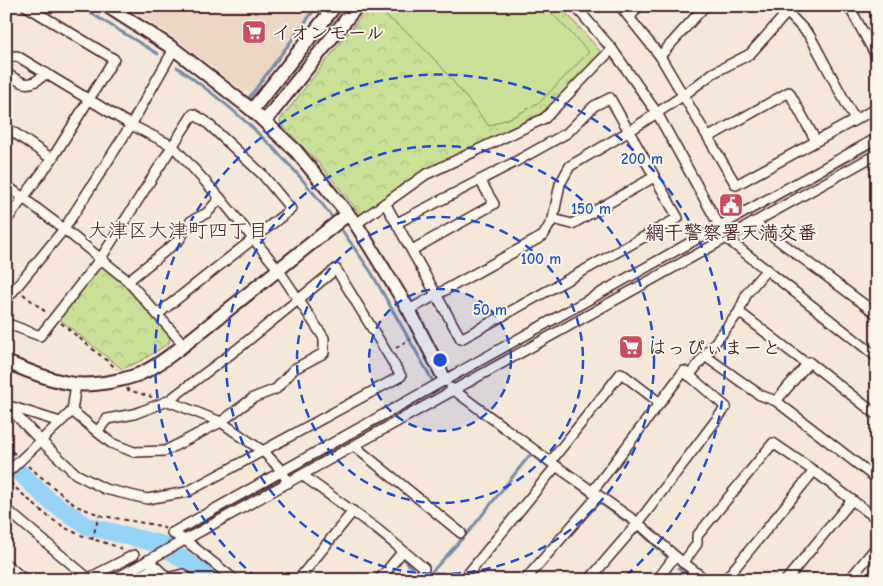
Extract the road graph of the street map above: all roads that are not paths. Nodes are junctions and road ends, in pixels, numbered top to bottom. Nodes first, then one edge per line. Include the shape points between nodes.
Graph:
1 (26, 6) edge
2 (107, 6) edge
3 (335, 6) edge
4 (357, 6) edge
5 (575, 6) edge
6 (620, 6) edge
7 (639, 6) edge
8 (705, 6) edge
9 (858, 6) edge
10 (790, 9) edge
11 (630, 17) junction
12 (174, 49) junction
13 (612, 49) junction
14 (877, 51) edge
15 (660, 56) junction
16 (6, 57) edge
17 (6, 73) edge
18 (46, 73) junction
19 (684, 95) junction
20 (90, 99) junction
21 (877, 108) edge
22 (252, 110) junction
23 (657, 113) junction
24 (855, 120) junction
25 (265, 121) junction
26 (131, 125) junction
27 (6, 127) edge
28 (628, 132) junction
29 (709, 137) junction
30 (877, 138) edge
31 (816, 141) junction
32 (173, 146) junction
33 (877, 154) edge
34 (52, 159) junction
35 (654, 177) junction
36 (480, 180) junction
37 (6, 185) edge
38 (24, 198) junction
39 (220, 198) junction
40 (385, 203) junction
41 (352, 219) junction
42 (553, 219) junction
43 (6, 222) edge
44 (754, 222) junction
45 (397, 223) junction
46 (720, 226) junction
47 (64, 229) junction
48 (253, 238) junction
49 (726, 238) junction
50 (412, 250) junction
51 (101, 258) junction
52 (278, 269) junction
53 (768, 269) junction
54 (128, 281) junction
55 (437, 295) junction
56 (300, 299) junction
57 (6, 300) edge
58 (409, 310) junction
59 (739, 312) junction
60 (158, 314) junction
61 (877, 314) edge
62 (6, 323) edge
63 (184, 345) junction
64 (705, 356) junction
65 (877, 357) edge
66 (6, 362) edge
67 (807, 364) junction
68 (689, 376) junction
69 (76, 384) junction
70 (450, 385) junction
71 (168, 401) junction
72 (776, 401) junction
73 (660, 403) junction
74 (6, 405) edge
75 (72, 411) junction
76 (877, 415) edge
77 (60, 422) junction
78 (221, 422) junction
79 (97, 432) junction
80 (41, 441) junction
81 (354, 446) junction
82 (264, 452) junction
83 (554, 464) junction
84 (814, 471) junction
85 (282, 472) junction
86 (6, 474) edge
87 (302, 475) junction
88 (877, 479) edge
89 (288, 483) junction
90 (595, 494) junction
91 (852, 500) junction
92 (6, 509) edge
93 (353, 511) junction
94 (877, 519) edge
95 (638, 523) junction
96 (460, 533) dead end
97 (185, 540) junction
98 (877, 546) edge
99 (404, 550) junction
100 (134, 555) road end
101 (675, 556) junction
102 (148, 560) junction
103 (683, 563) junction
104 (6, 564) edge
105 (155, 567) junction
106 (86, 579) edge
107 (169, 579) edge
108 (422, 579) edge
109 (26, 580) edge
110 (113, 580) edge
111 (133, 580) edge
112 (191, 580) edge
113 (235, 580) edge
114 (298, 580) edge
115 (379, 580) edge
116 (464, 580) edge
117 (525, 580) edge
118 (589, 580) edge
119 (656, 580) edge
120 (706, 580) edge
121 (725, 580) edge
122 (786, 580) edge
123 (849, 580) edge

1 - 20 street via 114,59
2 - 12 street
3 - 22 street
4 - 25 street
5 - 13 street
6 - 11 street
7 - 11 street
8 - 15 street
9 - 14 street via 851,10 874,52
10 - 19 street via 750,54 712,73
10 - 24 street via 810,36
11 - 15 street
12 - 22 street
12 - 26 street
13 - 23 street
13 - 40 street via 545,118 425,175
15 - 19 street
16 - 18 street via 17,56
17 - 18 street via 25,84 34,84
18 - 20 street
19 - 23 street
19 - 29 street
20 - 26 street
20 - 34 street
21 - 24 street
22 - 25 street
23 - 28 street
23 - 46 street
24 - 31 street
25 - 41 street via 296,151
26 - 32 street
26 - 47 street
27 - 34 street
28 - 35 street
28 - 36 street via 610,98 594,106 567,133
28 - 42 street via 570,166 560,184
29 - 31 street via 736,185
29 - 31 street via 789,92
30 - 46 street
32 - 39 street
32 - 48 street via 193,114 205,121 262,174 291,209
32 - 51 street
33 - 44 street
34 - 38 street
35 - 42 street via 572,224
35 - 55 street via 678,218 461,339
36 - 45 street
36 - 50 street via 494,204
37 - 38 street
38 - 43 street
38 - 47 street
39 - 48 street
39 - 54 street via 207,213 191,221 179,240
40 - 41 street
40 - 45 street
41 - 52 street
41 - 58 street
42 - 55 street via 543,236
44 - 49 street
44 - 61 street
45 - 50 street
46 - 49 street
46 - 70 street
47 - 51 street
47 - 57 street
48 - 52 street
48 - 60 street
49 - 53 street
49 - 70 street
50 - 55 street
51 - 54 street
51 - 62 street via 40,336
52 - 56 street
52 - 63 street
53 - 59 street via 747,293
53 - 65 street
54 - 60 street
55 - 58 street
56 - 71 street
56 - 78 street via 324,338 324,353 294,369 276,389 253,398
56 - 82 street via 336,269 401,376
58 - 70 street
59 - 64 street
59 - 67 street
60 - 63 street
63 - 69 street via 136,376
64 - 68 street
64 - 72 street via 760,395
66 - 69 street
67 - 72 street
67 - 76 street via 809,362
68 - 73 street via 684,371
68 - 95 street via 726,407
69 - 75 street
70 - 81 street
70 - 83 street
70 - 85 street
71 - 78 street
71 - 79 street via 134,414 107,419
72 - 88 street
73 - 83 street via 621,373
73 - 90 street
74 - 77 street
74 - 80 street
75 - 77 street
75 - 79 street
77 - 80 street
78 - 79 street via 166,451 134,452 111,443
78 - 82 street
80 - 82 street via 83,478 105,489 147,499 187,492
80 - 86 street
81 - 87 street
81 - 96 street
82 - 85 street
83 - 90 street
83 - 116 street
84 - 91 street
84 - 103 street via 773,443 697,536 697,544
84 - 121 street
85 - 89 street
85 - 97 street via 172,533
87 - 89 street
87 - 93 street
89 - 97 street
90 - 95 street
90 - 117 street
91 - 94 street
91 - 122 street
92 - 106 street
93 - 99 street
93 - 114 street
95 - 101 street
95 - 118 street
97 - 102 street
97 - 113 street
98 - 123 street
99 - 108 street via 424,568
99 - 115 street
100 - 106 street
101 - 103 street
101 - 119 street
102 - 105 street
102 - 110 street
103 - 120 street
104 - 109 street
105 - 107 street
105 - 111 street
107 - 112 street via 183,574

